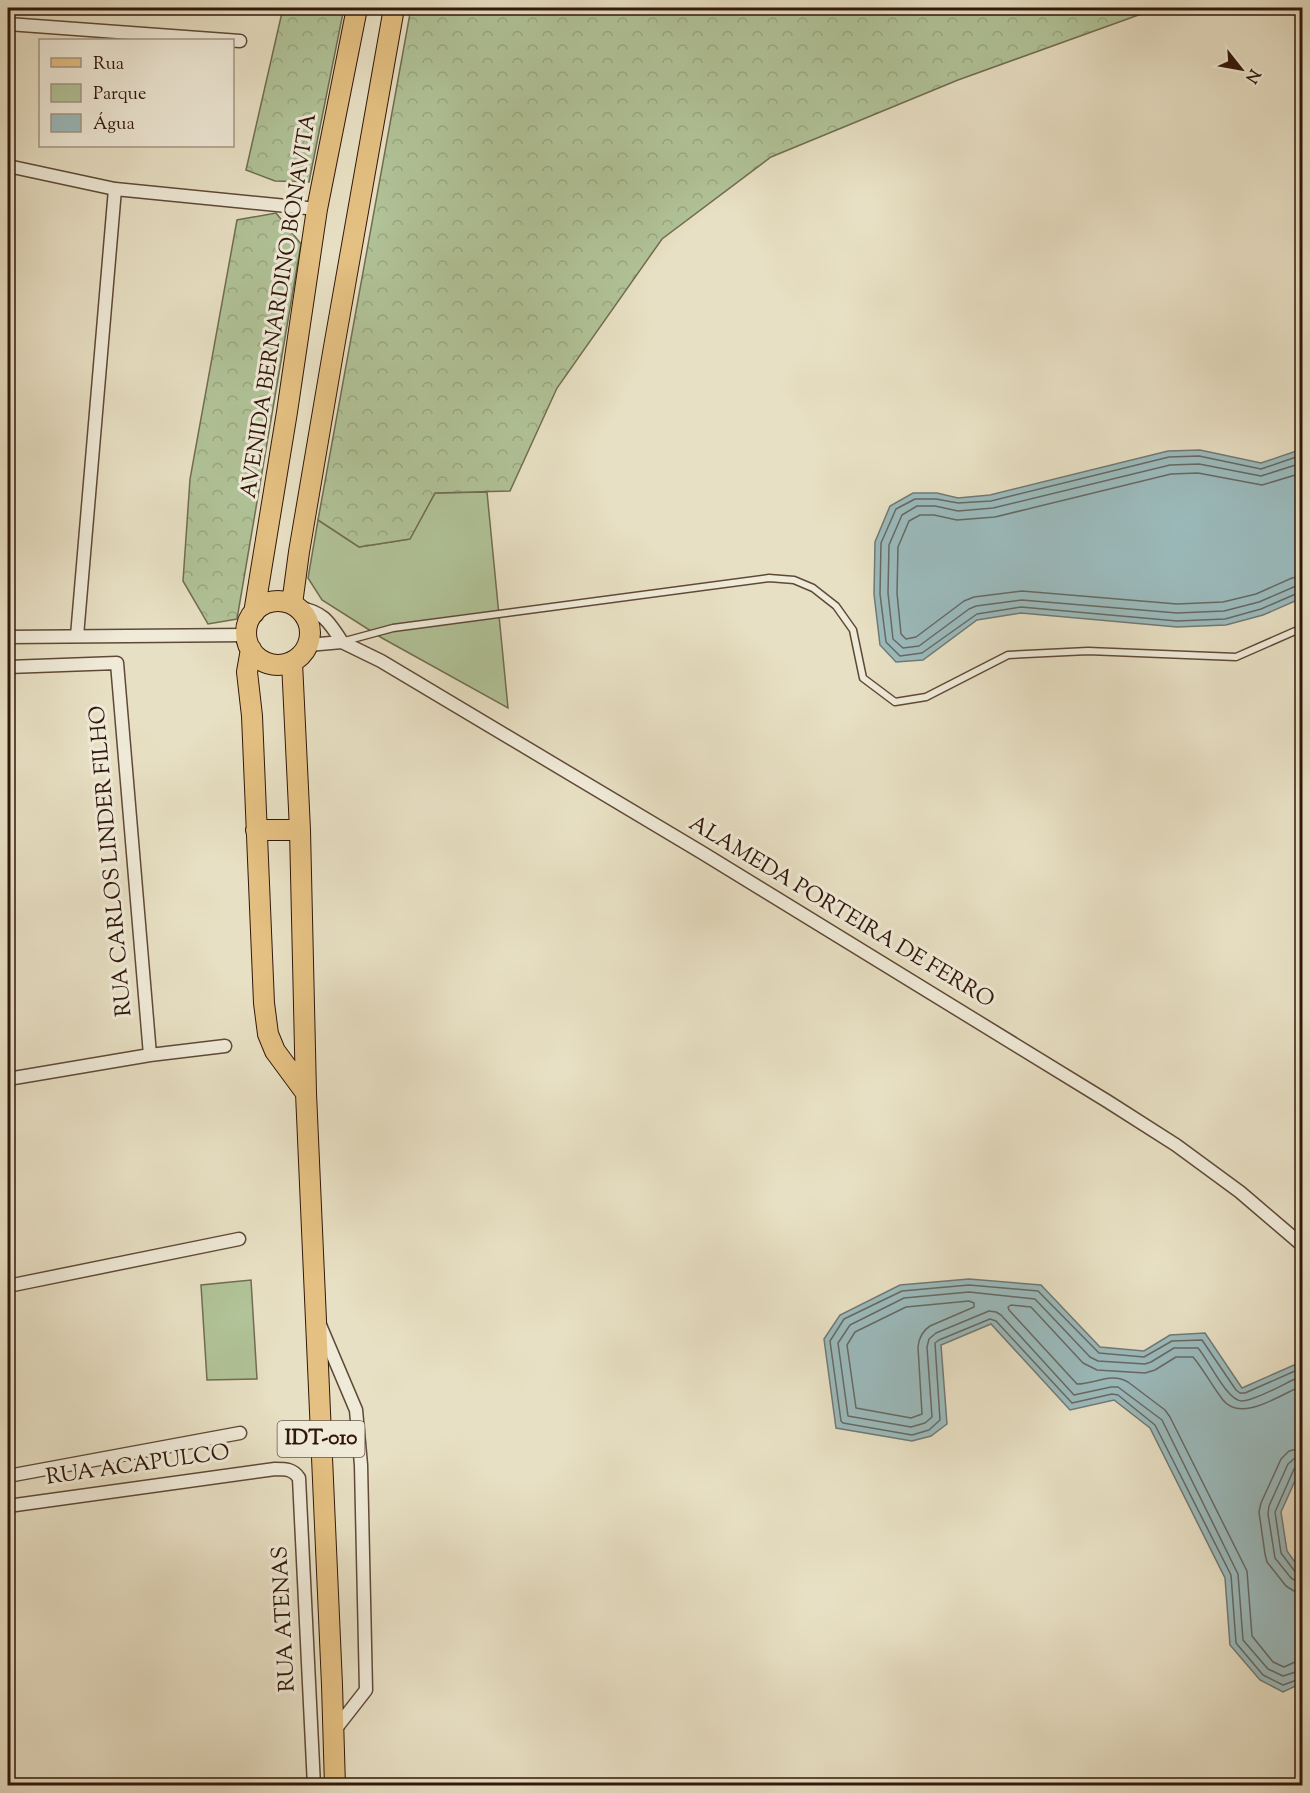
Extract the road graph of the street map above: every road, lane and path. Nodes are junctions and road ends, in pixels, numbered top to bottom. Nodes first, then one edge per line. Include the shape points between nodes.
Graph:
1 (357, 8) edge
2 (394, 8) edge
3 (8, 24) edge
4 (213, 39) edge
5 (234, 41) edge
6 (240, 41) dead end
7 (8, 166) edge
8 (115, 189) junction
9 (316, 209) junction
10 (294, 606) junction
11 (254, 613) junction
12 (1302, 628) edge
13 (77, 636) junction
14 (8, 637) edge
15 (249, 642) junction
16 (342, 642) junction
17 (308, 645) junction
18 (291, 662) junction
19 (8, 667) edge
20 (256, 830) junction
21 (300, 830) junction
22 (225, 1046) dead end
23 (150, 1055) junction
24 (8, 1079) edge
25 (306, 1093) junction
26 (239, 1239) dead end
27 (1302, 1245) edge
28 (8, 1286) edge
29 (316, 1316) junction
30 (240, 1433) dead end
31 (275, 1469) joint
32 (8, 1476) edge
33 (8, 1506) edge
34 (333, 1732) junction
35 (314, 1785) edge
36 (335, 1785) edge

1 - 9 main road, AVENIDA BERNARDINO BONAVITA
2 - 10 main road via 299,552
3 - 4 street
5 - 6 street
7 - 8 street
8 - 9 street
8 - 13 street
9 - 11 main road, AVENIDA BERNARDINO BONAVITA
10 - 11 main road via 271,602
10 - 16 street, ALAMEDA PORTEIRA DE FERRO via 324,617
10 - 17 main road via 308,621
11 - 15 main road, AVENIDA BERNARDINO BONAVITA
12 - 16 lane via 1236,657 1088,651 1008,655 926,697 895,702 863,678 853,630 836,606 813,588 794,580 769,578 393,628
13 - 14 street
13 - 15 street
15 - 18 main road via 255,655 268,663
15 - 20 main road, AVENIDA BERNARDINO BONAVITA via 247,672
16 - 17 street
16 - 27 street, ALAMEDA PORTEIRA DE FERRO via 444,698 1098,1095 1240,1192
17 - 18 main road
18 - 21 main road
19 - 23 street, RUA CARLOS LINDER FILHO via 117,663
20 - 21 main road
20 - 25 main road, AVENIDA BERNARDINO BONAVITA via 268,1034 275,1051
21 - 25 main road
22 - 23 street
23 - 24 street
25 - 29 main road, IDT-010
26 - 28 street
29 - 34 main road, IDT-010
29 - 34 street via 356,1410 361,1465 366,1690
30 - 32 street
31 - 33 street, RUA ACAPULCO
31 - 35 street, RUA ATENAS via 292,1470 299,1479
34 - 36 main road, IDT-010

